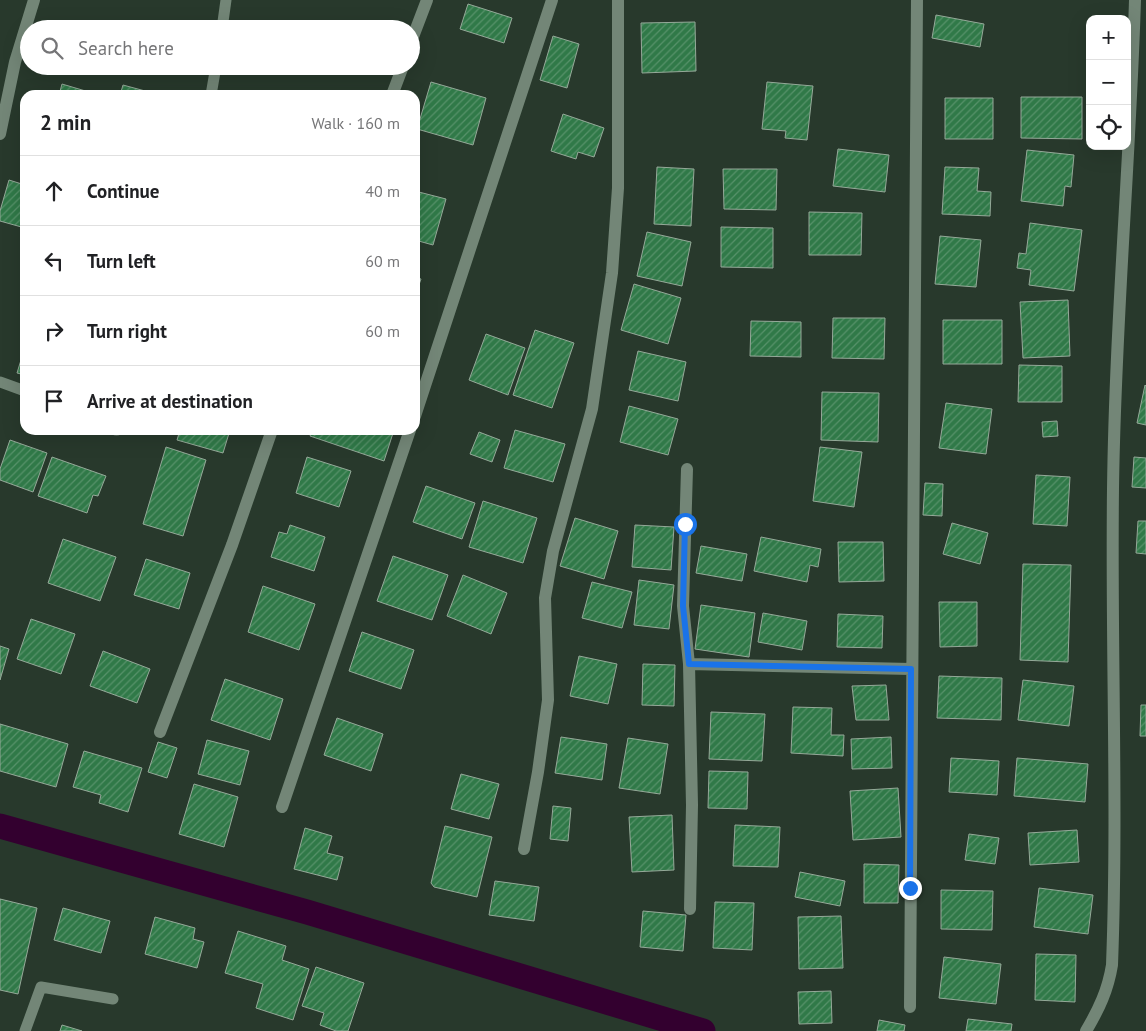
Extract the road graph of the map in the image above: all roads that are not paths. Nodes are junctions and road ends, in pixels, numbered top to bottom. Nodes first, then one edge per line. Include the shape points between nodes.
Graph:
1 (34, 0) edge
2 (226, 0) edge
3 (426, 0) edge
4 (552, 0) edge
5 (618, 0) edge
6 (917, 0) edge
7 (1135, 0) edge
8 (28, 20) edge
9 (223, 20) edge
10 (419, 20) edge
11 (20, 46) edge
12 (214, 75) edge
13 (400, 75) edge
14 (212, 90) edge
15 (394, 90) edge
16 (0, 134) edge
17 (0, 382) edge
18 (20, 389) edge
19 (420, 401) edge
20 (270, 435) edge
21 (408, 435) edge
22 (687, 469) dead end
23 (689, 664) junction
24 (911, 669) junction
25 (160, 732) dead end
26 (282, 808) dead end
27 (524, 849) dead end
28 (690, 908) dead end
29 (113, 999) dead end
30 (910, 1007) dead end
31 (25, 1031) edge
32 (1086, 1031) edge

1 - 8 street
2 - 9 lane
3 - 10 street
4 - 19 street
5 - 27 street via 618,188 612,273 592,409 552,551 545,598 548,700
6 - 24 street
7 - 32 street via 1113,488 1112,946 1108,986 1102,1005
11 - 16 street
12 - 14 lane
13 - 15 street
17 - 18 lane
20 - 25 street
21 - 26 street
22 - 23 street via 683,606
23 - 24 street
23 - 28 street
24 - 30 street
29 - 31 lane via 41,987

